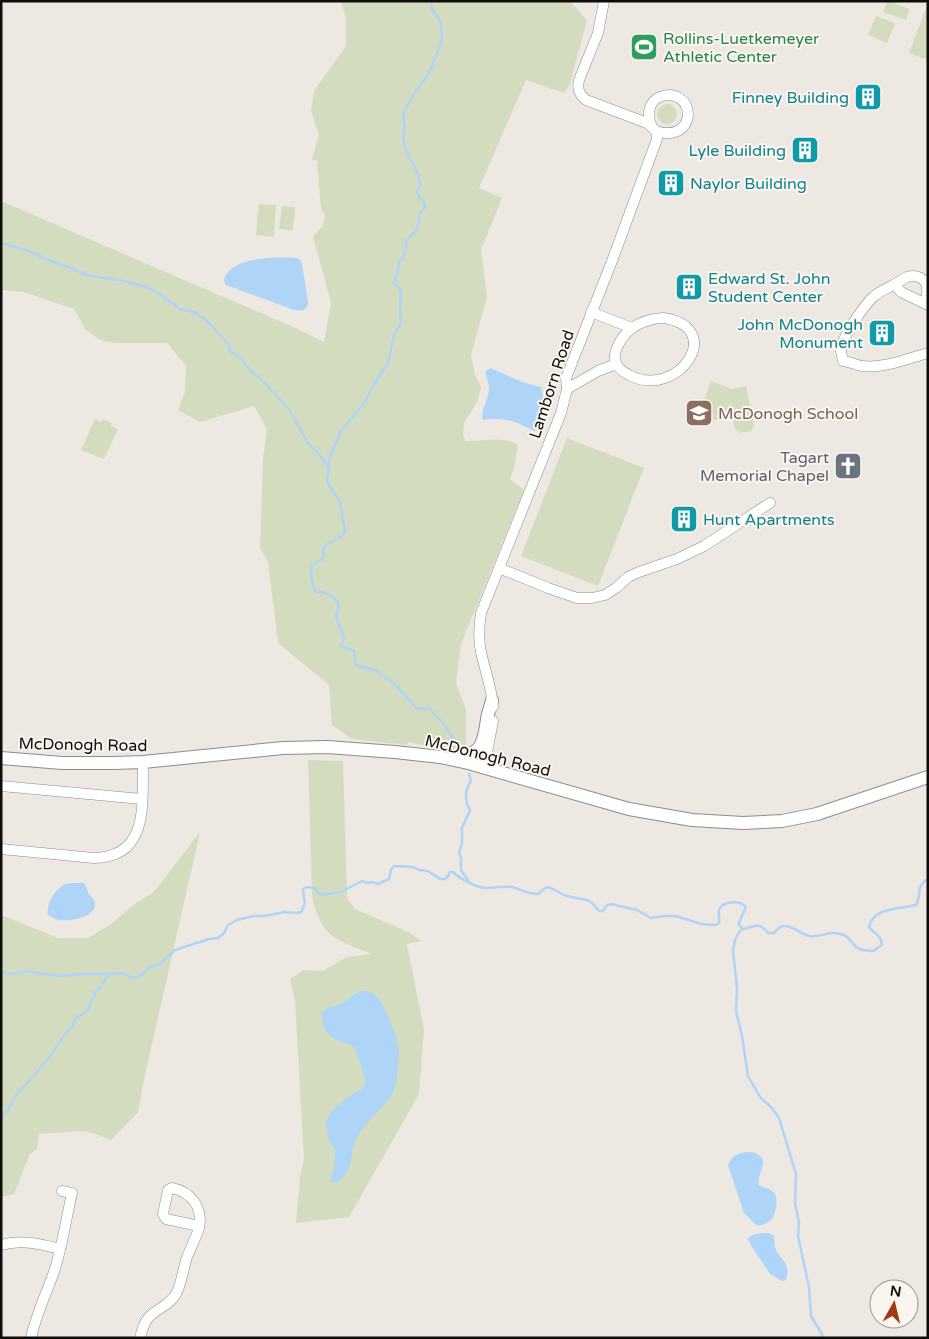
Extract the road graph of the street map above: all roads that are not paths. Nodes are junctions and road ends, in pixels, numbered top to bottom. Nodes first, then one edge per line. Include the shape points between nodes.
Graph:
1 (604, 1) edge
2 (927, 283) edge
3 (895, 285) junction
4 (927, 304) edge
5 (591, 312) junction
6 (632, 328) junction
7 (928, 353) edge
8 (616, 364) junction
9 (567, 389) junction
10 (770, 503) dead end
11 (498, 568) junction
12 (492, 700) junction
13 (440, 757) junction
14 (1, 758) edge
15 (143, 762) junction
16 (484, 768) junction
17 (928, 778) edge
18 (1, 786) edge
19 (142, 799) junction
20 (1, 850) edge
21 (62, 1191) dead end
22 (199, 1226) dead end
23 (1, 1245) edge
24 (60, 1249) junction
25 (30, 1338) edge
26 (140, 1338) edge

1 - 5 street, Lamborn Road via 598,33 579,80 579,92 586,100 646,123 654,129 657,139
2 - 3 street via 915,276
2 - 4 street
3 - 4 street via 901,292
3 - 7 street via 884,289 864,307 843,340 843,361 876,366
5 - 6 street
5 - 9 street, Lamborn Road via 566,378
6 - 8 street via 617,348
6 - 8 street via 652,319 673,320 691,332 693,352 680,370 665,378 636,378
8 - 9 street
9 - 11 street, Lamborn Road via 561,413
10 - 11 street via 704,546 628,577 616,588 592,598 565,595
11 - 12 street, Lamborn Road via 480,612 479,630 480,650
12 - 13 main road via 479,749 466,756
12 - 16 street, Lamborn Road via 492,726
13 - 15 main road, McDonogh Road via 312,747
13 - 16 main road, McDonogh Road
14 - 15 main road, McDonogh Road via 62,763
15 - 19 street
16 - 17 main road, McDonogh Road via 629,809 692,820 742,822 782,822 816,814
18 - 19 street
19 - 20 street via 137,832 125,850 117,854 94,858
21 - 24 street via 72,1193
22 - 26 street via 175,1295 149,1317
23 - 24 street via 22,1241
24 - 25 street

